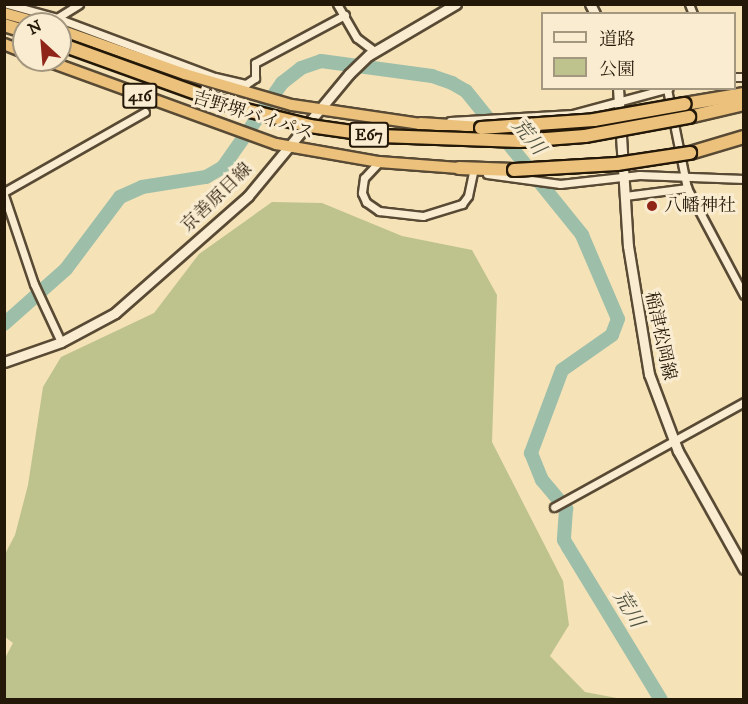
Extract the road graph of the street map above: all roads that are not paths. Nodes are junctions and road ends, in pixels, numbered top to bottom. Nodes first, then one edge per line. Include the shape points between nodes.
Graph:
1 (7, 4) edge
2 (338, 4) edge
3 (456, 4) edge
4 (36, 12) edge
5 (345, 15) junction
6 (72, 24) edge
7 (72, 34) edge
8 (72, 48) edge
9 (374, 51) junction
10 (72, 70) edge
11 (618, 90) edge
12 (665, 90) edge
13 (668, 90) edge
14 (744, 94) edge
15 (620, 103) junction
16 (744, 104) edge
17 (318, 111) junction
18 (145, 112) tunnel mouth
19 (421, 124) junction
20 (744, 137) edge
21 (289, 146) junction
22 (379, 162) junction
23 (442, 167) junction
24 (459, 168) joint
25 (472, 172) junction
26 (515, 175) junction
27 (684, 175) junction
28 (624, 177) junction
29 (744, 179) edge
30 (687, 188) junction
31 (4, 194) edge
32 (625, 196) junction
33 (744, 295) edge
34 (61, 342) junction
35 (4, 362) edge
36 (744, 402) edge
37 (673, 440) junction
38 (554, 507) dead end
39 (744, 569) edge

1 - 4 street
2 - 5 street
3 - 9 main road, 京善原目線
5 - 6 street via 255,63 255,78 246,84 161,61
5 - 9 street via 357,38
7 - 17 highway, 吉野堺バイパス / 416 via 250,94
8 - 16 highway, E67, bridge via 238,108 310,126 380,136 520,141 585,136
9 - 17 main road, 京善原目線
10 - 21 highway, 吉野堺バイパス / 416 via 235,131
11 - 15 main road, 稲津松岡線
12 - 15 street
13 - 27 street
14 - 19 highway, bridge via 594,120 481,128
15 - 19 street via 573,114
15 - 28 main road, 稲津松岡線
17 - 19 highway, 吉野堺バイパス / 416
17 - 21 main road, 京善原目線
18 - 31 street
20 - 26 highway, bridge via 690,153
21 - 22 highway, 吉野堺バイパス / 416
21 - 34 main road, 京善原目線 via 252,192 115,313
22 - 23 highway, 吉野堺バイパス / 416
22 - 25 street via 366,175 364,199 373,208 428,217 462,204 468,196
23 - 24 highway, 吉野堺バイパス / 416
23 - 25 street
24 - 26 highway
25 - 26 street
26 - 28 street via 560,184
27 - 28 street
27 - 29 street
27 - 30 street
28 - 32 main road, 稲津松岡線
30 - 32 street
30 - 33 street
31 - 34 street via 34,284
32 - 37 main road, 稲津松岡線 via 632,278 649,374
34 - 35 main road, 京善原目線
36 - 37 street
37 - 38 street
37 - 39 main road, 稲津松岡線

